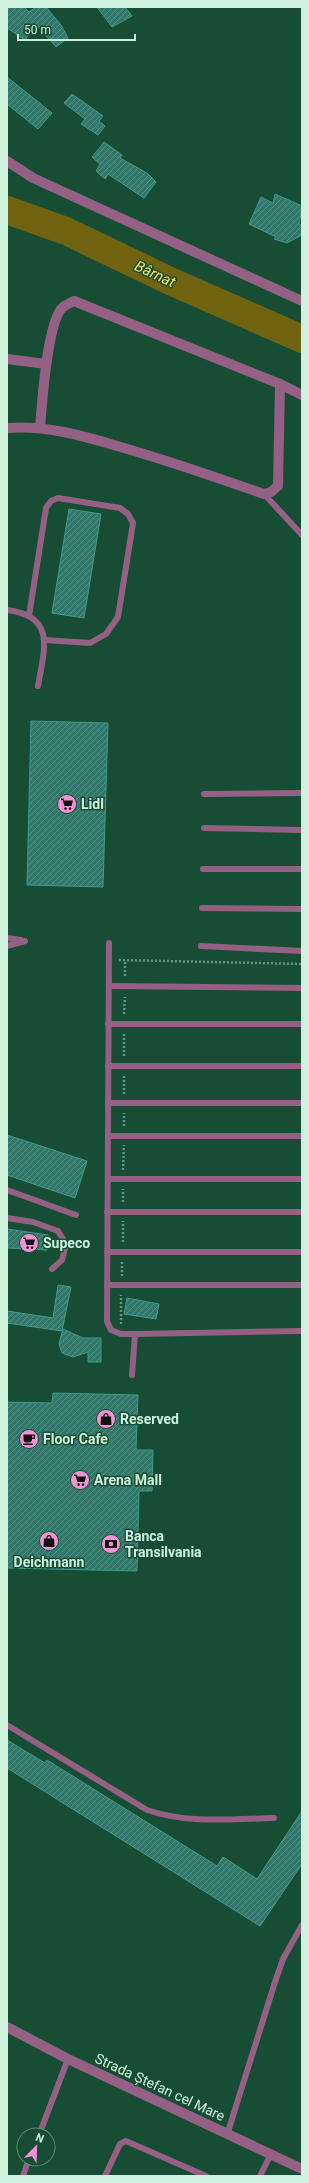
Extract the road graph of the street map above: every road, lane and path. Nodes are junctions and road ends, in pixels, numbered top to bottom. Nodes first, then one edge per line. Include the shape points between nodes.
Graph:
1 (7, 161) edge
2 (302, 301) edge
3 (7, 359) edge
4 (46, 364) junction
5 (280, 384) junction
6 (302, 396) edge
7 (7, 428) edge
8 (40, 428) junction
9 (264, 494) junction
10 (302, 535) edge
11 (7, 610) edge
12 (29, 616) junction
13 (45, 640) junction
14 (38, 686) dead end
15 (302, 793) edge
16 (204, 794) dead end
17 (204, 828) dead end
18 (302, 830) edge
19 (203, 869) dead end
20 (302, 869) edge
21 (202, 908) dead end
22 (302, 909) edge
23 (7, 938) edge
24 (109, 943) dead end
25 (7, 946) edge
26 (202, 946) dead end
27 (302, 951) edge
28 (109, 960) junction
29 (302, 964) edge
30 (109, 986) junction
31 (302, 988) edge
32 (108, 1024) junction
33 (302, 1024) edge
34 (108, 1066) junction
35 (302, 1066) edge
36 (108, 1103) junction
37 (302, 1104) edge
38 (108, 1136) junction
39 (302, 1136) edge
40 (108, 1179) junction
41 (302, 1179) edge
42 (7, 1190) edge
43 (107, 1212) junction
44 (302, 1212) edge
45 (76, 1215) dead end
46 (7, 1218) edge
47 (107, 1252) junction
48 (302, 1252) edge
49 (52, 1269) dead end
50 (107, 1285) junction
51 (302, 1285) edge
52 (302, 1332) edge
53 (134, 1334) junction
54 (132, 1375) dead end
55 (7, 1725) edge
56 (274, 1818) dead end
57 (302, 1925) edge
58 (7, 2027) edge
59 (68, 2059) junction
60 (42, 2127) edge
61 (227, 2135) junction
62 (270, 2154) junction
63 (302, 2169) edge
64 (105, 2176) edge
65 (206, 2176) edge
66 (260, 2176) edge

1 - 2 street via 33,178
3 - 4 street
4 - 5 street via 62,308 74,301
4 - 8 street
5 - 6 street
5 - 9 street via 278,486
7 - 8 street
8 - 9 street via 88,437 163,459
9 - 10 lane
11 - 12 lane
12 - 13 lane via 38,623
12 - 13 lane via 46,508 50,501 58,498 120,508 128,514 133,523 118,617 106,634 90,643
13 - 14 lane
15 - 16 lane
17 - 18 lane
19 - 20 lane
21 - 22 lane
23 - 25 lane via 25,941
24 - 28 lane
26 - 27 lane
28 - 29 path
28 - 30 lane
30 - 31 lane
30 - 32 lane
32 - 33 lane
32 - 34 lane
34 - 35 lane
34 - 36 lane
36 - 37 lane
36 - 38 lane
38 - 39 lane
38 - 40 lane
40 - 41 lane
40 - 43 lane
42 - 45 lane
43 - 44 lane
43 - 47 lane
46 - 49 lane via 33,1222 58,1231 66,1244 62,1260
47 - 48 lane
47 - 50 lane
50 - 51 lane
50 - 53 lane via 107,1321 111,1330 121,1334
52 - 53 lane
53 - 54 lane
55 - 56 lane via 147,1810 169,1817 191,1819
57 - 61 lane via 283,1959
58 - 59 street, Strada Ștefan cel Mare
59 - 60 lane
59 - 61 street, Strada Ștefan cel Mare
61 - 62 street, Strada Ștefan cel Mare
62 - 63 street, Strada Ștefan cel Mare
62 - 66 lane
64 - 65 lane via 120,2144 126,2141

